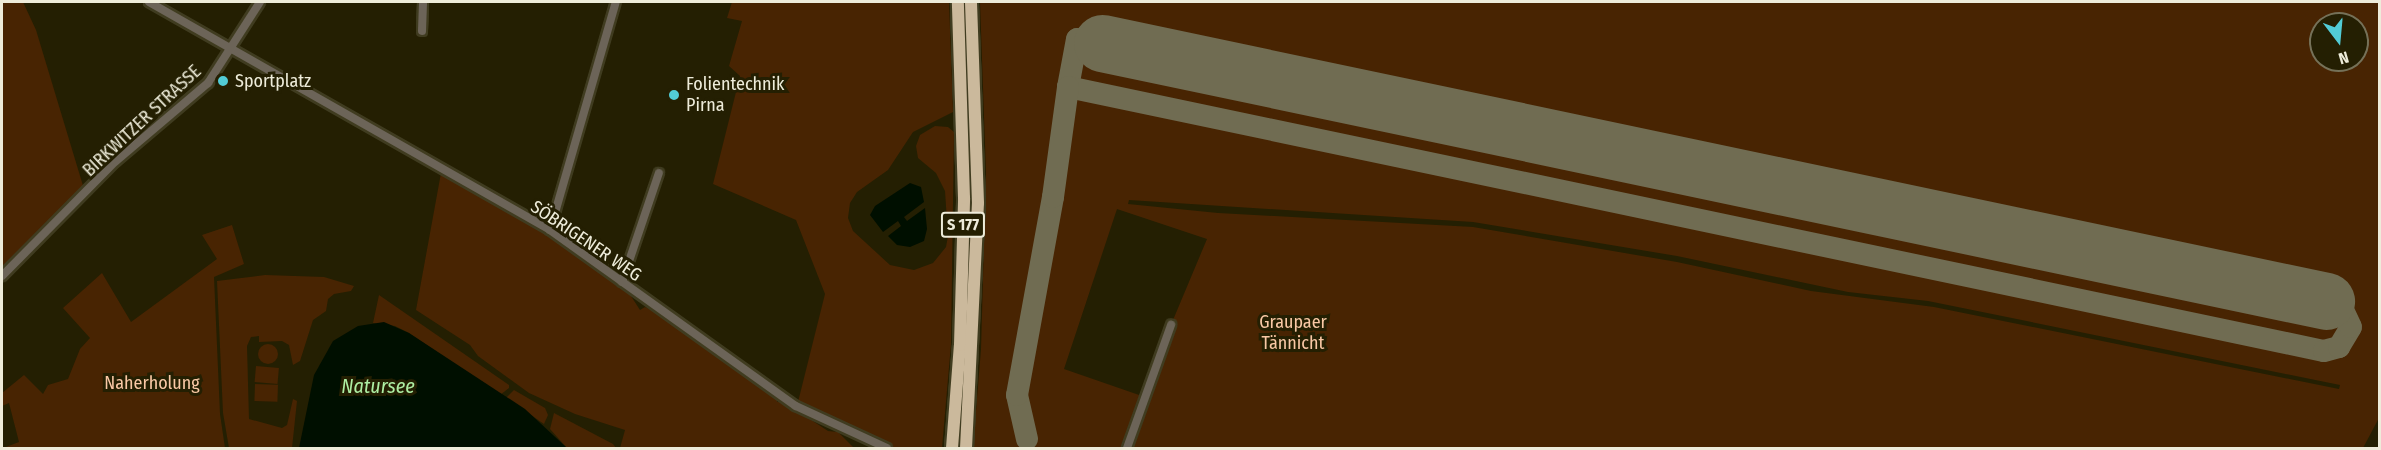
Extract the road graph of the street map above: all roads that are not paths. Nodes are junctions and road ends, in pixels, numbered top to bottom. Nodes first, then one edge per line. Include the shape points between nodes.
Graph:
1 (149, 2) edge
2 (260, 2) edge
3 (423, 2) edge
4 (616, 2) edge
5 (958, 2) edge
6 (971, 2) edge
7 (422, 31) dead end
8 (230, 50) junction
9 (659, 173) dead end
10 (550, 230) junction
11 (2, 276) edge
12 (622, 282) junction
13 (1171, 325) dead end
14 (887, 448) edge
15 (952, 448) edge
16 (966, 448) edge
17 (1127, 448) edge

1 - 8 street, SÖBRIGENER WEG
2 - 8 street, BIRKWITZER STRASSE
3 - 7 street
4 - 10 street
5 - 15 highway, S 177 via 963,209 960,345
6 - 16 highway, S 177 via 978,203
8 - 10 street, SÖBRIGENER WEG
8 - 11 street, BIRKWITZER STRASSE via 201,89 116,161
9 - 12 street
10 - 12 street, SÖBRIGENER WEG
12 - 14 street, SÖBRIGENER WEG via 796,406
13 - 17 street

